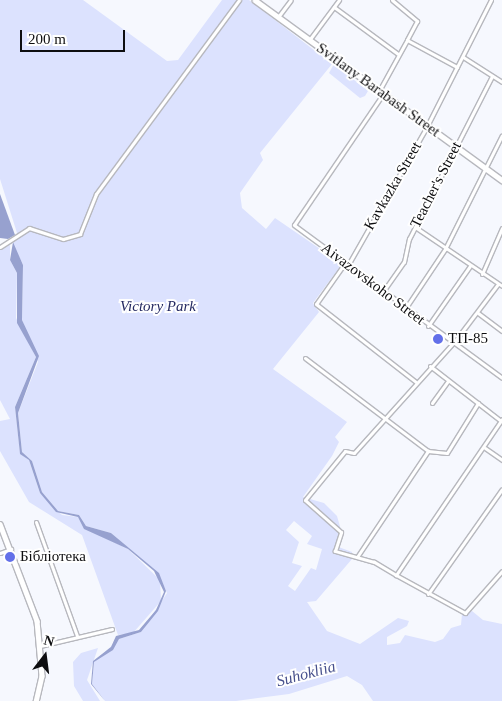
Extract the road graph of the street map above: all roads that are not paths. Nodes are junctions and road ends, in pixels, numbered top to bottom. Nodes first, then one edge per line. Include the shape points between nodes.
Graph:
1 (239, 0) edge
2 (255, 0) edge
3 (291, 0) edge
4 (339, 0) edge
5 (392, 0) edge
6 (491, 0) edge
7 (334, 7) junction
8 (278, 17) junction
9 (309, 40) junction
10 (408, 40) junction
11 (398, 54) junction
12 (463, 57) junction
13 (457, 67) junction
14 (492, 76) junction
15 (502, 82) edge
16 (381, 93) junction
17 (426, 125) junction
18 (502, 135) edge
19 (456, 146) junction
20 (486, 169) junction
21 (502, 180) edge
22 (415, 228) junction
23 (502, 228) edge
24 (0, 247) edge
25 (445, 249) junction
26 (347, 264) junction
27 (470, 266) junction
28 (482, 274) junction
29 (500, 285) edge
30 (382, 293) junction
31 (405, 309) junction
32 (478, 313) junction
33 (428, 326) junction
34 (502, 332) edge
35 (452, 342) junction
36 (305, 358) dead end
37 (430, 366) junction
38 (502, 378) edge
39 (448, 381) junction
40 (416, 382) junction
41 (432, 403) dead end
42 (478, 403) junction
43 (385, 417) junction
44 (501, 420) edge
45 (485, 448) junction
46 (428, 450) junction
47 (502, 460) edge
48 (502, 489) edge
49 (36, 522) dead end
50 (0, 524) edge
51 (11, 549) junction
52 (0, 553) edge
53 (357, 557) junction
54 (502, 571) edge
55 (396, 575) junction
56 (428, 594) junction
57 (112, 629) dead end
58 (77, 636) junction
59 (40, 646) junction
60 (36, 701) edge

1 - 24 street via 96,194 80,234 63,239 29,228
2 - 8 street, Svitlany Barabash Street
3 - 8 street
4 - 7 street
5 - 10 street via 417,21
6 - 12 street, Kavkazka Street
7 - 9 street
7 - 11 street
8 - 9 street, Svitlany Barabash Street
9 - 16 street, Svitlany Barabash Street
10 - 11 street
10 - 13 street
11 - 16 street
12 - 13 street, Kavkazka Street
12 - 14 street
13 - 17 street, Kavkazka Street
14 - 15 street
14 - 19 street, Teacher's Street
16 - 17 street, Svitlany Barabash Street
16 - 26 street, Aivazovskoho Street via 294,224
17 - 19 street, Svitlany Barabash Street
17 - 26 street, Kavkazka Street
18 - 20 street
19 - 20 street, Svitlany Barabash Street
19 - 22 street, Teacher's Street
20 - 21 street, Svitlany Barabash Street
20 - 25 street
22 - 25 street
22 - 30 street, Teacher's Street via 404,262
23 - 28 street
25 - 27 street
25 - 31 street
26 - 30 street, Aivazovskoho Street
26 - 40 street, Kavkazka Street via 316,304
27 - 28 street
27 - 33 street
28 - 29 street
29 - 32 street
30 - 31 street, Aivazovskoho Street
31 - 33 street, Aivazovskoho Street
32 - 34 street
32 - 35 street
33 - 35 street, Aivazovskoho Street
35 - 37 street
35 - 38 street, Aivazovskoho Street
36 - 43 street
37 - 39 street
37 - 40 street
39 - 41 street
39 - 42 street
40 - 43 street
42 - 44 street
42 - 46 street via 447,453
43 - 46 street
43 - 53 street via 354,453 345,451 305,500 340,532 335,551
44 - 45 street
45 - 47 street
45 - 55 street
46 - 53 street
48 - 56 street
49 - 58 street
50 - 51 street
51 - 52 street
51 - 59 street via 37,622
53 - 55 street
54 - 56 street via 465,613
55 - 56 street
57 - 58 street
58 - 59 street
59 - 60 street via 42,676

